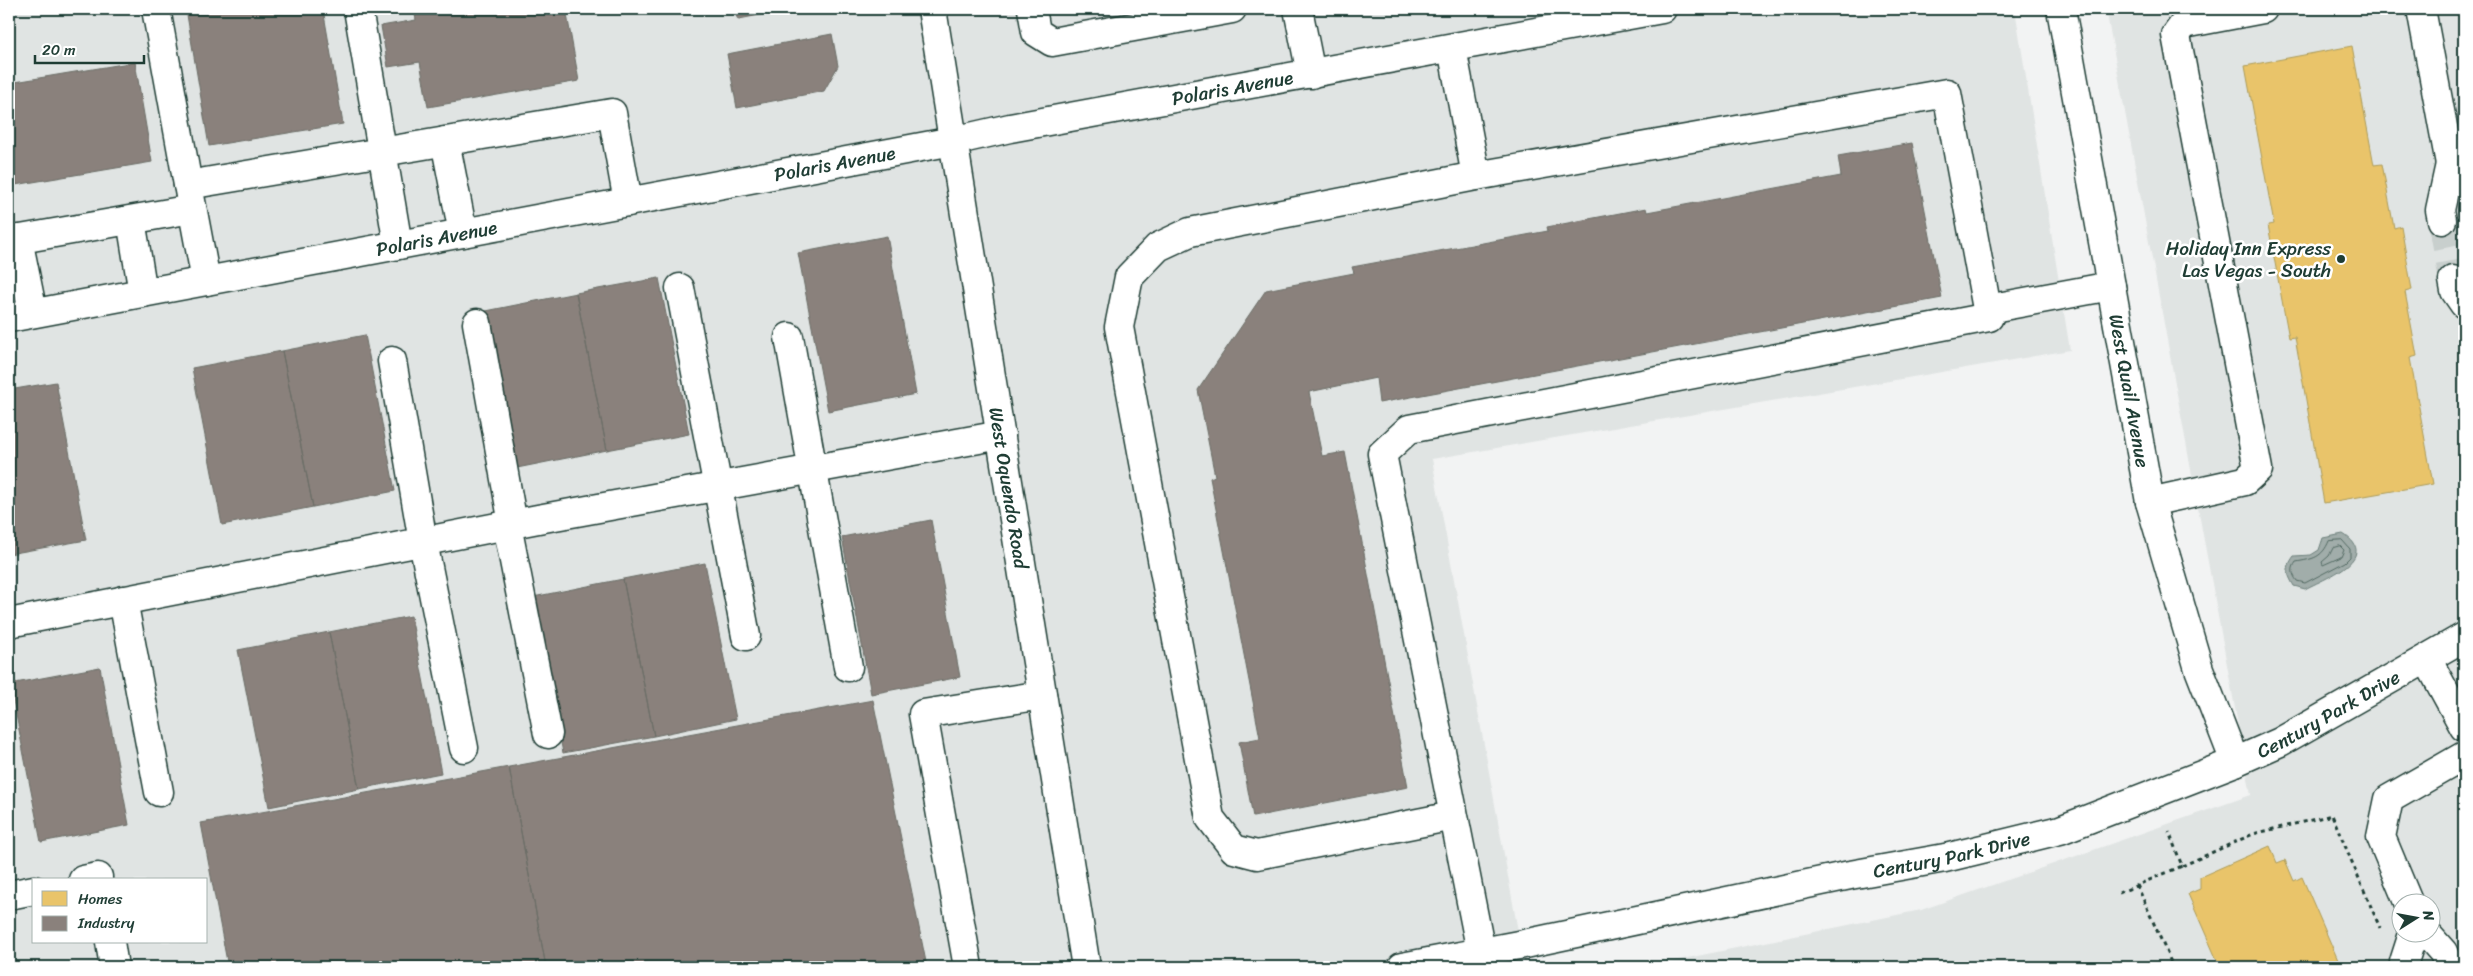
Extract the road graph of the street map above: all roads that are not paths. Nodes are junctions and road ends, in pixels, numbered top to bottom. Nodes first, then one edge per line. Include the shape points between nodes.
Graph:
1 (156, 9) edge
2 (358, 9) edge
3 (932, 9) edge
4 (1032, 9) edge
5 (1232, 9) edge
6 (1298, 9) edge
7 (1660, 9) edge
8 (2060, 9) edge
9 (2263, 9) edge
10 (2421, 9) edge
11 (1452, 48) junction
12 (1311, 74) junction
13 (445, 141) junction
14 (953, 142) junction
15 (381, 152) junction
16 (2457, 173) edge
17 (1476, 176) junction
18 (190, 197) junction
19 (628, 202) junction
20 (131, 220) junction
21 (2442, 220) tunnel mouth
22 (462, 233) junction
23 (13, 240) edge
24 (398, 245) junction
25 (206, 281) junction
26 (2111, 286) junction
27 (680, 288) dead end
28 (143, 293) junction
29 (1987, 309) junction
30 (21, 316) edge
31 (477, 323) dead end
32 (789, 337) dead end
33 (392, 361) dead end
34 (1000, 436) junction
35 (812, 470) junction
36 (719, 487) junction
37 (2150, 502) junction
38 (510, 525) junction
39 (423, 542) junction
40 (123, 600) junction
41 (9, 622) edge
42 (746, 636) dead end
43 (2464, 637) edge
44 (2427, 659) junction
45 (848, 667) dead end
46 (1042, 695) junction
47 (2464, 727) edge
48 (548, 734) dead end
49 (464, 748) dead end
50 (2464, 756) edge
51 (2235, 762) junction
52 (159, 792) dead end
53 (1454, 816) junction
54 (32, 890) edge
55 (2405, 894) edge
56 (9, 895) edge
57 (110, 944) edge
58 (2410, 944) edge
59 (2436, 944) edge
60 (1480, 952) junction
61 (2404, 962) dead end
62 (114, 967) edge
63 (968, 967) edge
64 (1086, 967) edge
65 (1402, 967) edge
66 (2450, 967) edge

1 - 18 street
2 - 15 street
3 - 14 street, West Oquendo Road
4 - 5 street via 1036,32 1052,42
6 - 12 street
7 - 11 street, Polaris Avenue
8 - 26 street, West Quail Avenue
9 - 37 street via 2184,24 2176,35 2258,469 2245,481
10 - 16 street
11 - 12 street, Polaris Avenue
11 - 17 street
12 - 14 street, Polaris Avenue via 1010,128
13 - 15 street
13 - 19 street via 612,113
13 - 22 street
14 - 19 street, Polaris Avenue
14 - 34 street, West Oquendo Road
15 - 18 street
15 - 24 street
16 - 21 street via 2440,210
17 - 29 street via 1947,93
17 - 53 street via 1190,232 1158,248 1129,276 1119,327 1210,818 1234,849 1257,855
18 - 20 street
18 - 25 street
19 - 22 street, Polaris Avenue
20 - 23 street
20 - 28 street
22 - 24 street, Polaris Avenue
23 - 30 street
24 - 25 street, Polaris Avenue
25 - 28 street, Polaris Avenue
26 - 29 street
26 - 37 street, West Quail Avenue
27 - 36 street
28 - 30 street, Polaris Avenue
29 - 53 street via 1989,317 1409,429 1382,454
31 - 38 street
32 - 35 street
33 - 39 street
34 - 35 street
34 - 46 street, West Oquendo Road
35 - 36 street
35 - 45 street
36 - 38 street
36 - 42 street
37 - 51 street, West Quail Avenue via 2199,669
38 - 39 street
38 - 48 street
39 - 40 street
39 - 49 street
40 - 41 street
40 - 52 street
43 - 44 street, Century Park Drive
44 - 47 street
44 - 51 street, Century Park Drive via 2280,742
46 - 63 street via 923,714
46 - 64 street, West Oquendo Road
50 - 55 street via 2389,799 2381,837
51 - 60 street, Century Park Drive via 2060,830 1945,858
53 - 60 street
54 - 56 street
57 - 62 street
58 - 61 street
59 - 66 street
60 - 65 street, Century Park Drive

